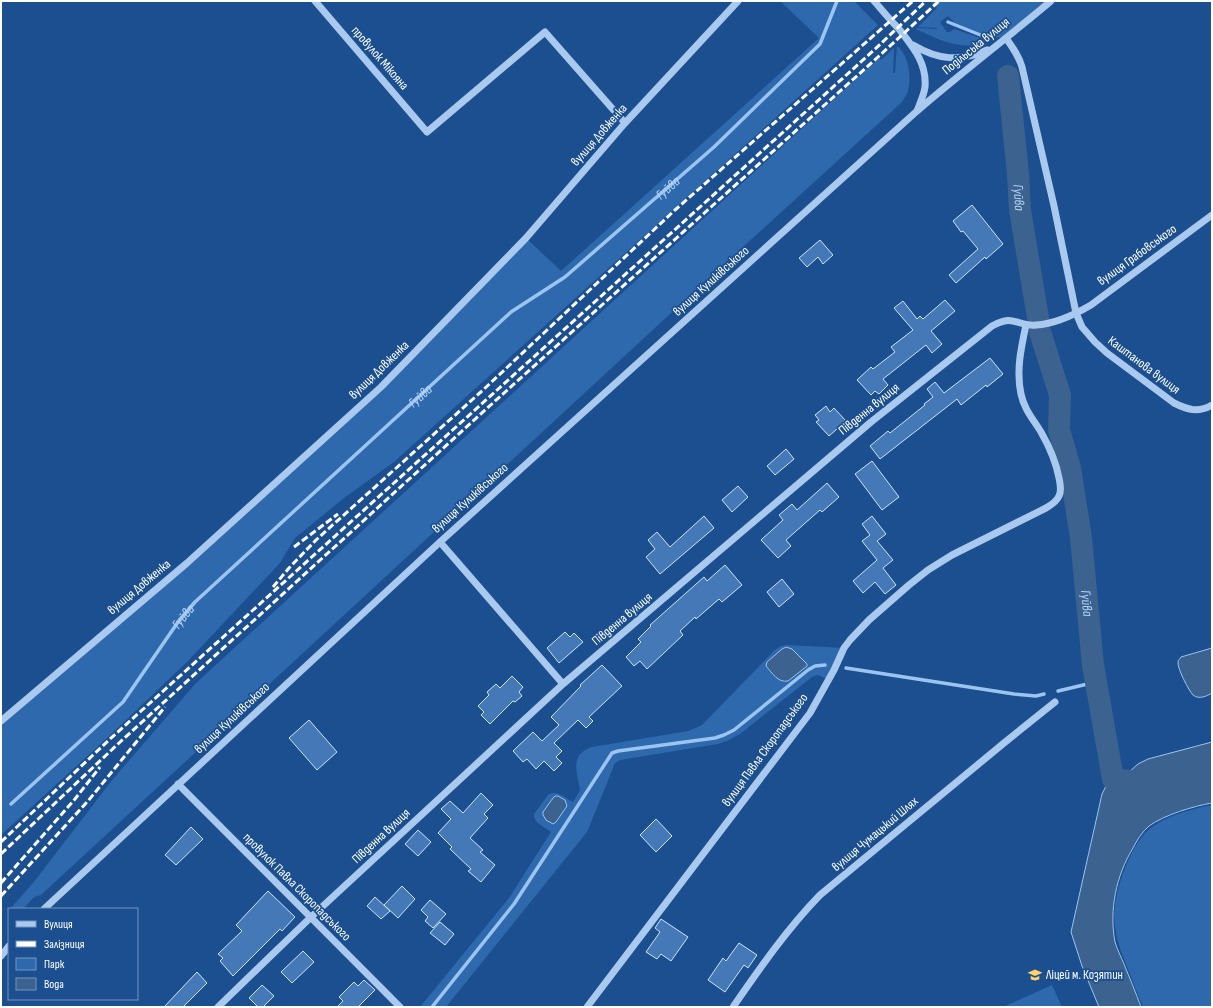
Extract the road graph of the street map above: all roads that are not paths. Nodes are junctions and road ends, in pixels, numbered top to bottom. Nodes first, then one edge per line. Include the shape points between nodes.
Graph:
1 (315, 1) edge
2 (738, 1) edge
3 (874, 1) edge
4 (1051, 1) edge
5 (1006, 38) junction
6 (911, 44) junction
7 (996, 46) junction
8 (917, 111) junction
9 (624, 123) junction
10 (1212, 215) edge
11 (1076, 313) junction
12 (1026, 325) junction
13 (1212, 405) edge
14 (440, 542) junction
15 (563, 684) junction
16 (1055, 702) dead end
17 (1, 721) edge
18 (178, 784) junction
19 (45, 908) edge
20 (310, 918) junction
21 (8, 947) edge
22 (1, 956) edge
23 (218, 1007) edge
24 (400, 1007) edge
25 (587, 1007) edge
26 (733, 1007) edge

1 - 9 street, провулок Мікояна via 427,132 545,32
2 - 9 street, вулиця Довженка
3 - 6 street
4 - 5 street, Подільська вулиця
5 - 7 street, Подільська вулиця
5 - 11 street, Каштанова вулиця via 1022,67
6 - 7 street via 934,55 956,58 969,57
6 - 8 street via 922,62 925,77 923,95
7 - 8 street, Подільська вулиця
8 - 14 street, вулиця Куликівського
9 - 17 street, вулиця Довженка via 526,238 381,387 187,563
10 - 11 street, вулиця Грабовського via 1091,305
11 - 12 street, Південна вулиця via 1047,324
11 - 13 street, Каштанова вулиця via 1082,327 1095,342 1174,403 1196,410
12 - 15 street, Південна вулиця via 1008,320 986,330 871,422
12 - 25 street, вулиця Павла Скоропадського via 1019,361 1021,396 1027,412 1046,442 1058,471 1061,490 1059,496 1046,508 961,550 928,570 857,632 844,648 810,713
14 - 15 street
14 - 18 street, вулиця Куликівського
15 - 20 street, Південна вулиця
16 - 26 street, вулиця Чумацький Шлях via 820,895 784,936
18 - 19 street, вулиця Куликівського
18 - 20 street, провулок Павла Скоропадського
20 - 23 street, Південна вулиця
20 - 24 street, провулок Павла Скоропадського
21 - 22 street

